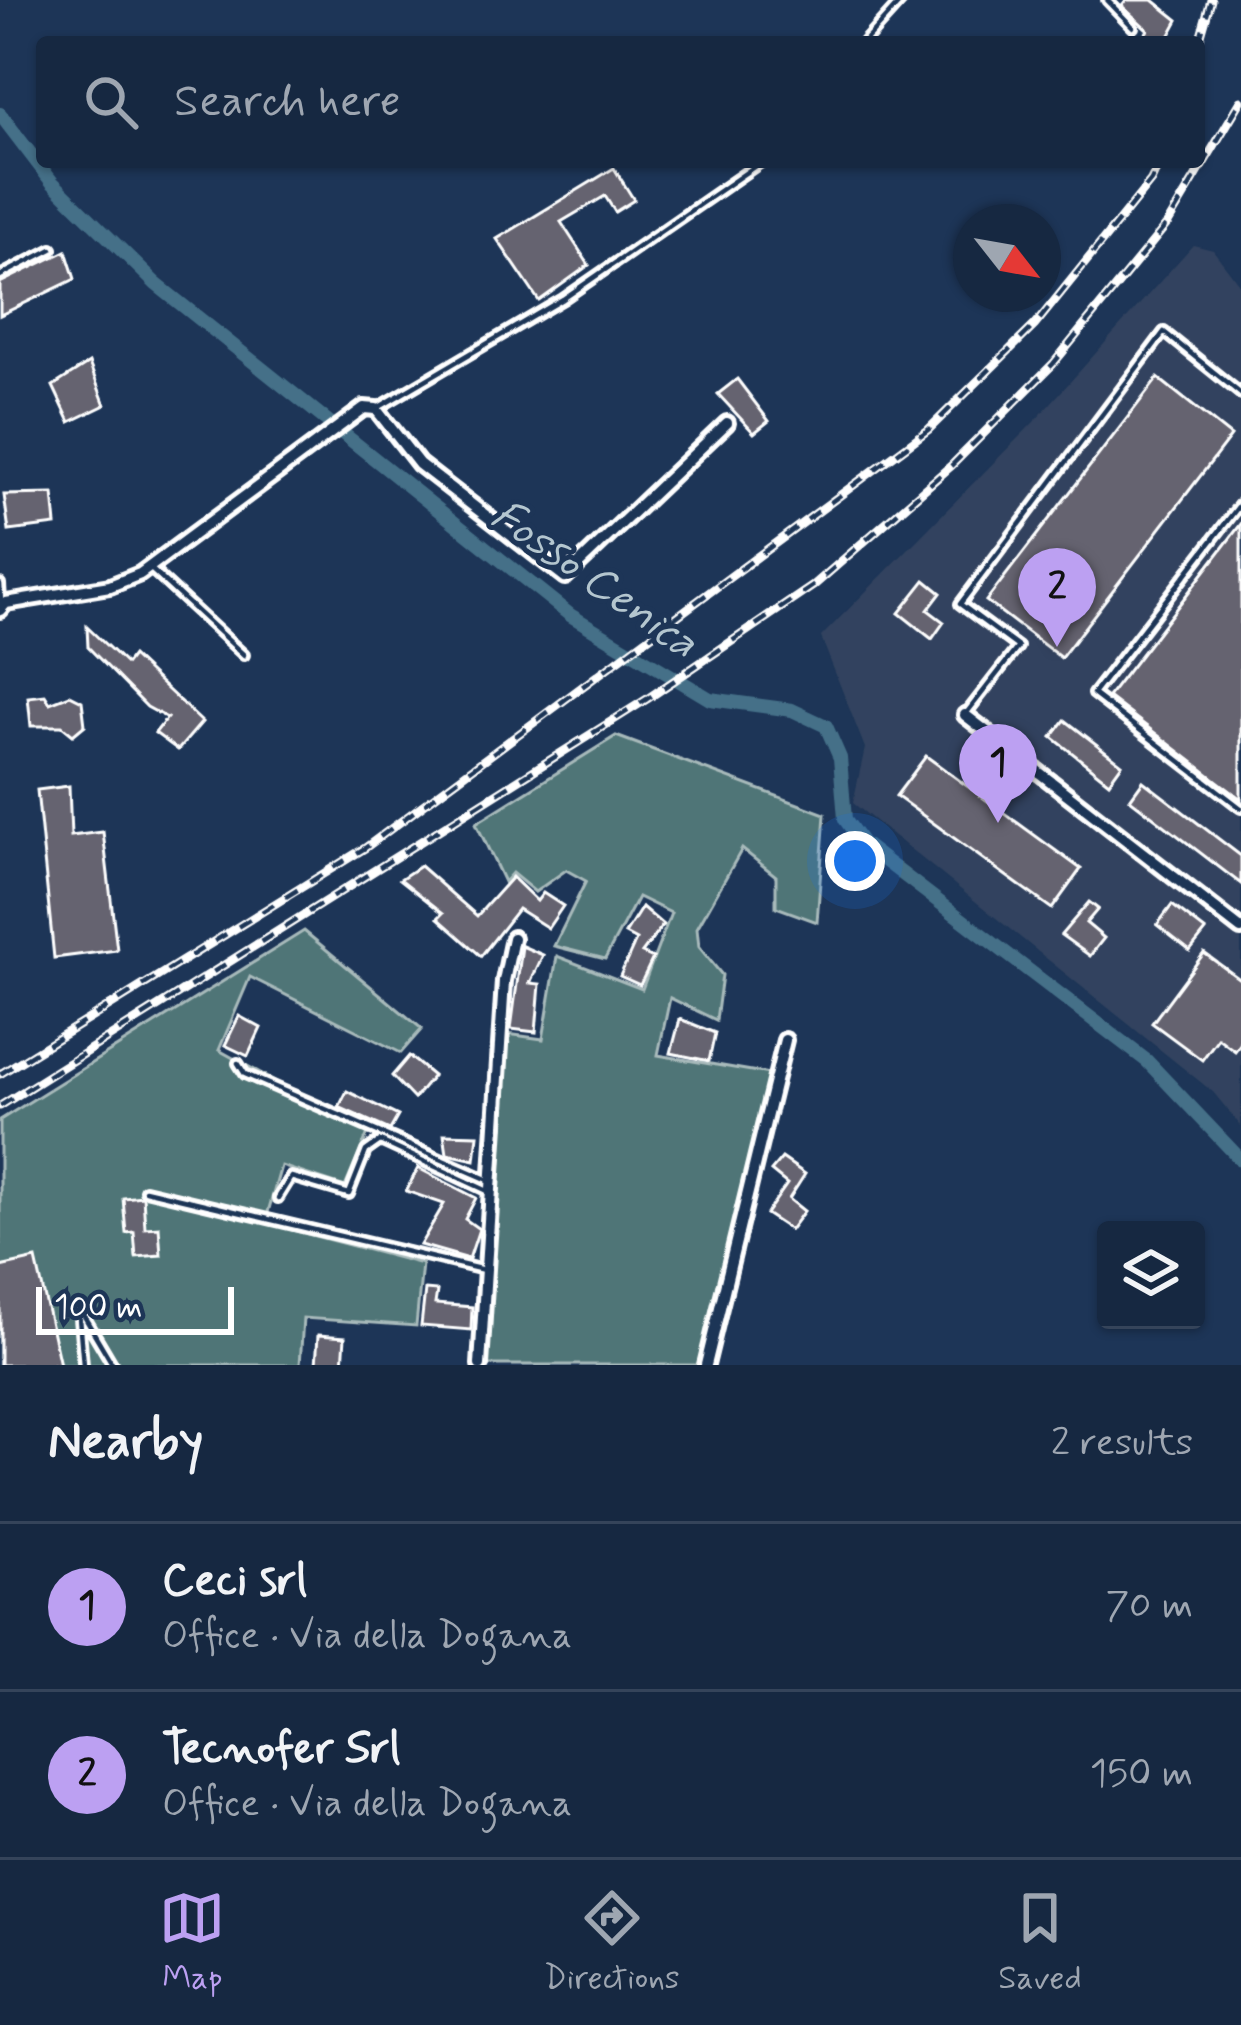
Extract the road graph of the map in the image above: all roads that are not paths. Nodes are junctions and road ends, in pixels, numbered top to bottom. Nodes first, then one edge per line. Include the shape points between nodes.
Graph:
1 (902, 0) edge
2 (1107, 0) edge
3 (1133, 27) dead end
4 (869, 36) edge
5 (752, 168) edge
6 (52, 249) dead end
7 (0, 277) edge
8 (1241, 394) edge
9 (376, 409) junction
10 (727, 423) dead end
11 (1241, 503) edge
12 (149, 567) junction
13 (0, 584) edge
14 (1, 609) edge
15 (244, 655) dead end
16 (965, 715) joint
17 (1241, 808) edge
18 (1241, 929) edge
19 (513, 938) dead end
20 (785, 1040) dead end
21 (238, 1063) dead end
22 (491, 1186) junction
23 (145, 1190) dead end
24 (278, 1198) dead end
25 (485, 1270) junction
26 (82, 1365) edge
27 (113, 1365) edge
28 (480, 1365) edge
29 (706, 1365) edge

1 - 4 lane
2 - 3 lane
5 - 9 lane via 563,298
6 - 7 lane
8 - 16 lane via 1164,332 960,604 1018,647
9 - 10 street via 430,474 565,577
9 - 12 street via 352,413
11 - 17 lane via 1093,694
12 - 14 street via 110,586
12 - 15 lane
13 - 14 lane
16 - 18 street
19 - 22 street
20 - 29 street
21 - 22 lane via 244,1074
22 - 24 lane via 380,1141 366,1151 349,1194 291,1177
22 - 25 street
23 - 25 lane
25 - 28 street
26 - 27 lane via 78,1306

